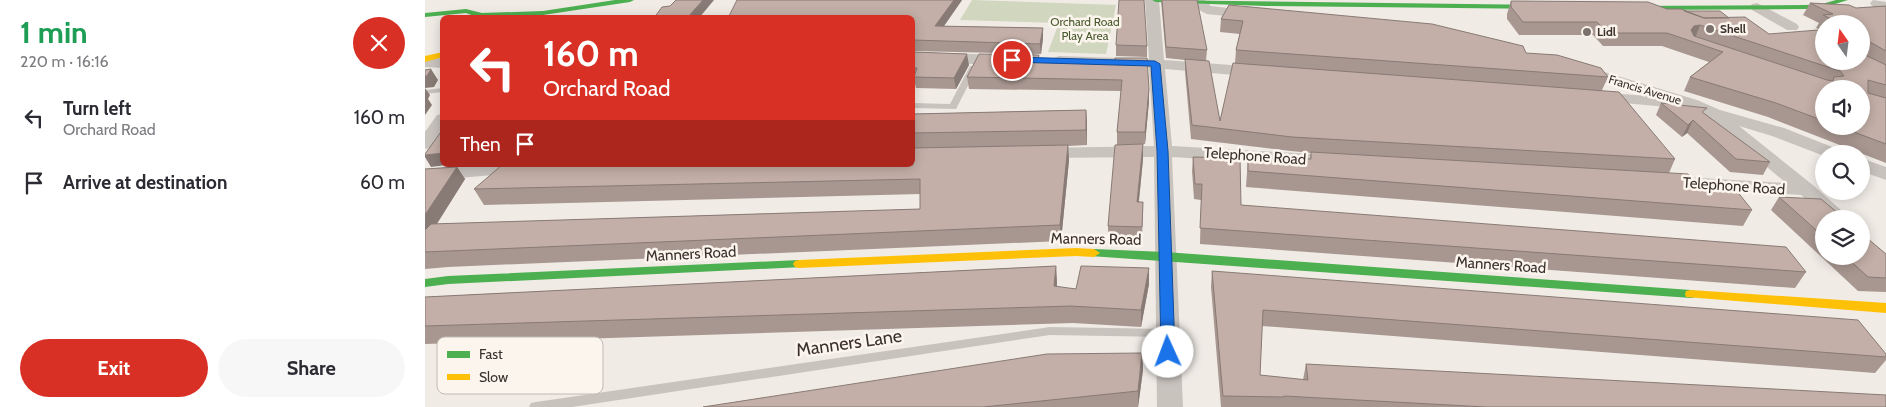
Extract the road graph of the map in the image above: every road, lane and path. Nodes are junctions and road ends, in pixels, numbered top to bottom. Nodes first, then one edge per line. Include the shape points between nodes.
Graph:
1 (458, 0) edge
2 (466, 0) edge
3 (629, 0) edge
4 (1152, 0) edge
5 (1156, 0) edge
6 (1811, 0) edge
7 (1844, 0) edge
8 (1199, 2) joint
9 (1822, 6) junction
10 (1757, 7) junction
11 (1562, 8) edge
12 (1611, 8) edge
13 (1641, 8) junction
14 (1721, 8) junction
15 (1266, 10) junction
16 (467, 12) junction
17 (425, 14) edge
18 (481, 15) edge
19 (543, 15) edge
20 (1655, 16) edge
21 (1733, 16) edge
22 (1323, 20) edge
23 (1792, 26) dead end
24 (440, 55) edge
25 (915, 57) edge
26 (978, 59) junction
27 (425, 60) edge
28 (1017, 60) edge
29 (1045, 61) edge
30 (440, 62) edge
31 (1155, 64) junction
32 (1564, 65) edge
33 (1274, 73) edge
34 (440, 90) edge
35 (425, 92) edge
36 (1582, 96) edge
37 (1691, 104) junction
38 (915, 106) edge
39 (1712, 112) junction
40 (440, 124) edge
41 (425, 144) edge
42 (1815, 147) edge
43 (1163, 151) junction
44 (1028, 154) edge
45 (1351, 162) edge
46 (514, 167) edge
47 (1870, 168) edge
48 (425, 174) edge
49 (1886, 174) edge
50 (1648, 180) edge
51 (1807, 190) junction
52 (1830, 210) edge
53 (1165, 256) junction
54 (425, 282) edge
55 (1886, 308) edge
56 (1167, 333) junction
57 (536, 407) edge
58 (1170, 407) edge

1 - 17 main road
2 - 16 main road via 463,4
3 - 19 main road
4 - 31 street
5 - 8 main road
6 - 9 lane
7 - 9 main road
8 - 15 street via 1207,10 1218,12
9 - 10 main road
10 - 14 main road
10 - 23 street
11 - 15 main road
12 - 13 main road
13 - 14 main road
13 - 20 lane
14 - 21 lane
15 - 22 street
16 - 17 main road
16 - 18 main road
24 - 27 main road
25 - 26 street
26 - 28 street
26 - 38 lane via 953,107
27 - 30 street
29 - 31 street
31 - 33 street
31 - 43 street
32 - 37 street, Francis Avenue
34 - 35 lane
36 - 37 street
37 - 39 street, Francis Avenue
39 - 42 street
39 - 51 street, Francis Avenue
40 - 41 street
43 - 44 street, Telephone Road
43 - 45 street, Telephone Road
43 - 53 street
46 - 48 street
47 - 49 street
50 - 51 street, Telephone Road
51 - 52 street, Francis Avenue
53 - 54 main road, Manners Road via 1076,252
53 - 55 main road, Manners Road
53 - 56 street
56 - 57 lane, Manners Lane via 1050,331
56 - 58 street

